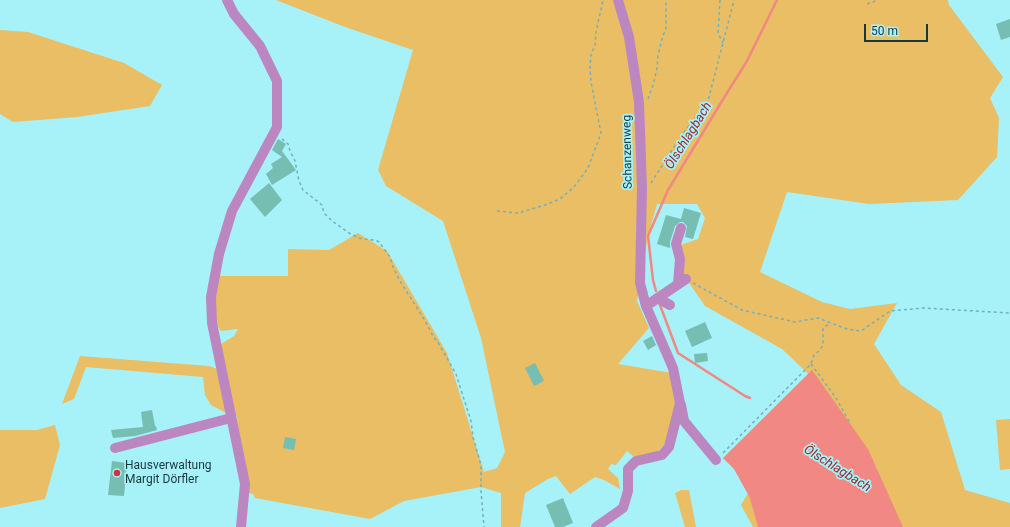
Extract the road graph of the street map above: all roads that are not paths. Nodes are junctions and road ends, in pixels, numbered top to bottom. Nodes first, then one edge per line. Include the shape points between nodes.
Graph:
1 (227, 0) edge
2 (618, 0) edge
3 (682, 228) dead end
4 (657, 298) junction
5 (670, 305) dead end
6 (646, 306) junction
7 (680, 403) junction
8 (231, 418) junction
9 (115, 448) dead end
10 (716, 460) road end
11 (241, 527) edge
12 (596, 527) edge

1 - 8 street via 234,14 260,46 277,81 277,127 232,211 219,254 211,297 212,323
2 - 6 street, Schanzenweg via 629,37 639,102 642,188 640,283
3 - 4 street via 676,244 682,281
4 - 5 street
4 - 6 street
6 - 7 street, Schanzenweg via 673,368
7 - 10 street, Schanzenweg via 684,421
7 - 12 street via 669,447 662,455 636,462 628,469 628,491 623,508
8 - 9 street
8 - 11 street via 245,484

